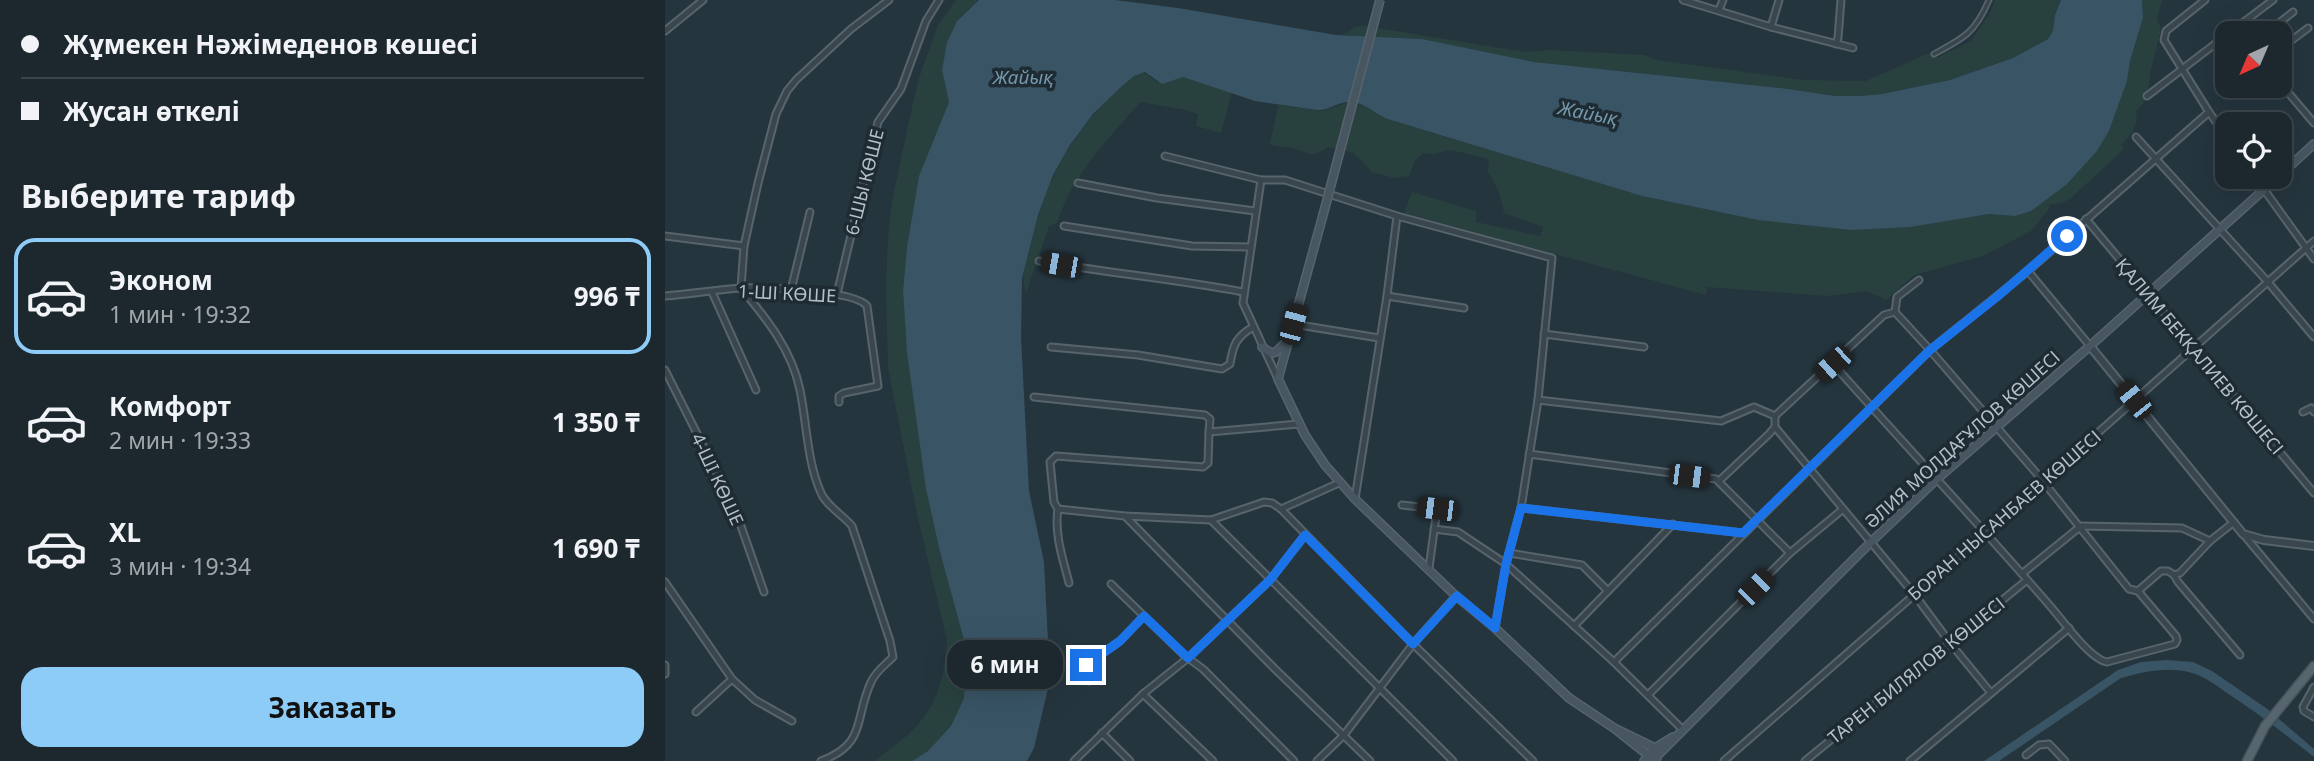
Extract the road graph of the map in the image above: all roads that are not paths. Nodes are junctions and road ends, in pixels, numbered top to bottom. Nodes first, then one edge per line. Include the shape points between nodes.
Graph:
1 (703, 0) edge
2 (889, 0) edge
3 (939, 0) edge
4 (1380, 0) edge
5 (1683, 0) edge
6 (1723, 0) edge
7 (1779, 0) edge
8 (1841, 0) edge
9 (1989, 0) edge
10 (2205, 0) edge
11 (2273, 0) edge
12 (1719, 10) junction
13 (2293, 12) dead end
14 (2245, 21) edge
15 (2281, 21) edge
16 (1771, 27) junction
17 (2308, 28) dead end
18 (665, 31) edge
19 (2293, 39) edge
20 (1836, 44) junction
21 (2215, 44) edge
22 (1853, 48) dead end
23 (1934, 54) dead end
24 (2182, 69) junction
25 (2147, 96) dead end
26 (2293, 98) edge
27 (2209, 112) junction
28 (2215, 121) edge
29 (2314, 123) edge
30 (2136, 137) dead end
31 (2314, 144) edge
32 (1165, 156) dead end
33 (2155, 159) junction
34 (2292, 164) edge
35 (1261, 180) junction
36 (1078, 183) dead end
37 (2264, 190) joint
38 (1255, 211) junction
39 (810, 212) dead end
40 (1397, 216) junction
41 (2086, 219) junction
42 (1064, 226) dead end
43 (2219, 230) junction
44 (665, 236) edge
45 (2314, 241) edge
46 (744, 246) junction
47 (1250, 247) junction
48 (2306, 248) junction
49 (2314, 259) edge
50 (1039, 261) dead end
51 (2028, 271) junction
52 (1919, 280) dead end
53 (2267, 281) junction
54 (741, 288) junction
55 (791, 289) junction
56 (712, 292) junction
57 (1243, 292) junction
58 (837, 294) junction
59 (2148, 294) junction
60 (665, 296) edge
61 (1387, 296) junction
62 (1464, 308) dead end
63 (1895, 312) junction
64 (1293, 324) junction
65 (1253, 327) junction
66 (1544, 334) junction
67 (2314, 337) edge
68 (1379, 338) junction
69 (1289, 339) junction
70 (2090, 346) junction
71 (1051, 347) dead end
72 (1262, 347) junction
73 (1644, 347) dead end
74 (2193, 348) junction
75 (1930, 350) junction
76 (1833, 364) junction
77 (665, 370) edge
78 (1278, 379) junction
79 (756, 390) dead end
80 (1034, 397) dead end
81 (1538, 400) junction
82 (2134, 400) junction
83 (839, 402) dead end
84 (1871, 407) junction
85 (2303, 412) dead end
86 (2314, 412) edge
87 (1775, 416) junction
88 (1299, 424) junction
89 (1775, 427) junction
90 (1997, 427) junction
91 (1209, 432) junction
92 (1529, 454) junction
93 (1810, 469) junction
94 (1937, 479) junction
95 (1719, 481) junction
96 (2043, 481) junction
97 (1339, 483) junction
98 (2314, 493) edge
99 (1355, 499) junction
100 (1402, 505) dead end
101 (1521, 508) junction
102 (1058, 509) junction
103 (1281, 509) junction
104 (1843, 509) junction
105 (1125, 516) junction
106 (1211, 520) junction
107 (1756, 520) junction
108 (2234, 522) junction
109 (1673, 524) junction
110 (2081, 526) junction
111 (1434, 528) junction
112 (1743, 533) junction
113 (1985, 533) junction
114 (2243, 534) junction
115 (1305, 535) junction
116 (2210, 541) junction
117 (1871, 542) junction
118 (2314, 546) edge
119 (1509, 553) junction
120 (1790, 553) junction
121 (1506, 564) junction
122 (1429, 568) junction
123 (2023, 573) junction
124 (2174, 575) junction
125 (1270, 580) junction
126 (2027, 580) junction
127 (665, 582) edge
128 (1069, 583) dead end
129 (1111, 584) dead end
130 (1608, 591) junction
131 (2138, 591) junction
132 (764, 592) dead end
133 (1914, 594) junction
134 (1457, 596) junction
135 (1144, 616) junction
136 (1226, 619) junction
137 (2314, 619) edge
138 (1574, 626) junction
139 (1495, 628) junction
140 (2069, 628) junction
141 (1413, 644) junction
142 (1951, 644) junction
143 (2239, 655) dead end
144 (1188, 658) junction
145 (1614, 662) junction
146 (665, 665) edge
147 (2313, 670) edge
148 (665, 674) edge
149 (732, 679) junction
150 (1089, 681) dead end
151 (2314, 687) edge
152 (1380, 688) junction
153 (1991, 693) junction
154 (1143, 694) junction
155 (1648, 695) junction
156 (695, 712) dead end
157 (2314, 717) edge
158 (792, 721) dead end
159 (1680, 732) junction
160 (1102, 733) junction
161 (1344, 735) junction
162 (1664, 741) junction
163 (1637, 742) junction
164 (1655, 748) junction
165 (2026, 755) dead end
166 (1648, 759) edge
167 (821, 761) edge
168 (1074, 761) edge
169 (1130, 761) edge
170 (1213, 761) edge
171 (1294, 761) edge
172 (1317, 761) edge
173 (1370, 761) edge
174 (1453, 761) edge
175 (1533, 761) edge
176 (1724, 761) edge
177 (1805, 761) edge
178 (1910, 761) edge
179 (2065, 761) edge
180 (2247, 761) edge

1 - 18 street
2 - 46 street via 851,29 787,91 773,125
3 - 58 street, 6-ШЫ КӨШЕ via 926,21 901,89 878,122
4 - 64 main road, bridge
5 - 12 street
6 - 12 street
7 - 16 street
8 - 20 street
9 - 23 street via 1966,37
10 - 24 street via 2164,35
11 - 14 street
12 - 16 street
13 - 15 street
16 - 20 street
17 - 19 street
20 - 22 street
21 - 24 street
24 - 25 street
24 - 27 street
26 - 29 street
27 - 28 street
27 - 33 street
30 - 33 street
31 - 34 main road, ӘЛИЯ МОЛДАҒҰЛОВ КӨШЕСІ
32 - 35 street
33 - 41 street
33 - 43 street
35 - 38 street
35 - 40 street via 1285,180
36 - 38 street
37 - 43 main road, ӘЛИЯ МОЛДАҒҰЛОВ КӨШЕСІ
37 - 48 street
38 - 47 street
39 - 55 street
40 - 61 street
40 - 66 street via 1552,258
41 - 51 street
41 - 59 street, ҚАЛИМ БЕКҚАЛИЕВ КӨШЕСІ
42 - 47 street via 1192,246
43 - 53 street
43 - 59 main road, ӘЛИЯ МОЛДАҒҰЛОВ КӨШЕСІ
44 - 46 street
45 - 48 street, БОРАН НЫСАНБАЕВ КӨШЕСІ
46 - 54 street
47 - 57 street
48 - 49 street
48 - 53 street, БОРАН НЫСАНБАЕВ КӨШЕСІ
50 - 57 street
51 - 70 street
51 - 75 street
52 - 63 street via 1896,297
53 - 67 street
53 - 74 street, БОРАН НЫСАНБАЕВ КӨШЕСІ
54 - 55 street, 1-ШІ КӨШЕ
54 - 56 street, 1-ШІ КӨШЕ
54 - 167 street via 766,318 792,363 818,484 824,499 852,526 893,657 871,682 855,737 846,748
55 - 58 street, 1-ШІ КӨШЕ
56 - 60 street, 1-ШІ КӨШЕ
56 - 79 street
57 - 65 street
58 - 83 street, 1-ШІ КӨШЕ via 865,303 878,386 843,393
59 - 70 main road, ӘЛИЯ МОЛДАҒҰЛОВ КӨШЕСІ
59 - 74 street, ҚАЛИМ БЕКҚАЛИЕВ КӨШЕСІ
61 - 62 street
61 - 68 street
63 - 75 street
63 - 76 street via 1884,315
64 - 68 street
64 - 69 main road
65 - 71 street via 1233,344 1230,364 1222,369
65 - 72 street
66 - 73 street
66 - 81 street
68 - 99 street
69 - 72 main road via 1276,352
69 - 78 main road
70 - 82 street
70 - 90 main road, ӘЛИЯ МОЛДАҒҰЛОВ КӨШЕСІ
72 - 78 street
74 - 82 street, БОРАН НЫСАНБАЕВ КӨШЕСІ
74 - 98 street, ҚАЛИМ БЕКҚАЛИЕВ КӨШЕСІ
75 - 84 street
75 - 90 street
76 - 84 street
76 - 87 street
77 - 132 street, 4-ШI КӨШЕ via 735,509
78 - 88 main road
80 - 91 street via 1205,415 1210,419
81 - 87 street via 1721,421 1754,407
81 - 92 street
82 - 96 street, БОРАН НЫСАНБАЕВ КӨШЕСІ
82 - 108 street
84 - 93 street
84 - 94 street
85 - 86 street via 2311,408
87 - 89 street
88 - 91 street
88 - 97 main road
89 - 93 street
89 - 95 street
90 - 94 main road, ӘЛИЯ МОЛДАҒҰЛОВ КӨШЕСІ
90 - 96 street
91 - 102 street via 1208,463 1203,467 1056,456 1050,462
92 - 95 street
92 - 101 street
93 - 104 street
93 - 107 street
94 - 113 street
94 - 117 main road, ӘЛИЯ МОЛДАҒҰЛОВ КӨШЕСІ
95 - 107 street
96 - 110 street
96 - 113 street, БОРАН НЫСАНБАЕВ КӨШЕСІ
97 - 99 main road
97 - 103 street
99 - 122 main road
100 - 111 street via 1437,509
101 - 109 street
101 - 119 street
102 - 105 street
102 - 128 street via 1059,540
103 - 106 street via 1264,502
103 - 115 street
104 - 117 street
104 - 120 street
105 - 106 street
105 - 136 street
106 - 125 street
107 - 112 street
107 - 120 street
108 - 114 street
108 - 116 street
109 - 112 street
109 - 130 street
110 - 116 street via 2182,528
110 - 123 street
110 - 131 street via 2129,589
111 - 121 street via 1458,531
111 - 122 street
112 - 145 street
113 - 123 street
113 - 133 street, БОРАН НЫСАНБАЕВ КӨШЕСІ
114 - 118 street
114 - 137 street
115 - 125 street
115 - 141 street
116 - 124 street
117 - 133 street
117 - 159 main road, ӘЛИЯ МОЛДАҒҰЛОВ КӨШЕСІ
119 - 121 street
119 - 130 street via 1582,565
120 - 155 street
121 - 138 street
121 - 139 street
122 - 134 main road
123 - 126 street
124 - 131 street via 2161,571
124 - 143 street
125 - 136 street
125 - 152 street
126 - 140 street
126 - 142 street, ТАРЕН БИЛЯЛОВ КӨШЕСІ
127 - 149 street
129 - 135 street
130 - 138 street
131 - 140 street via 2176,636 2175,644 2099,661
133 - 142 street
133 - 176 street, БОРАН НЫСАНБАЕВ КӨШЕСІ
134 - 139 main road
134 - 141 street
135 - 144 street
135 - 150 street via 1120,641 1086,665
136 - 144 street
136 - 161 street
138 - 145 street
139 - 163 main road via 1569,698
140 - 153 street
141 - 152 street
141 - 175 street
142 - 153 street
142 - 177 street, ТАРЕН БИЛЯЛОВ КӨШЕСІ
144 - 154 street
144 - 171 street
145 - 155 street
146 - 148 street
147 - 180 main road via 2266,726
149 - 156 street
149 - 158 street via 755,700
151 - 157 street via 2303,707
152 - 161 street
152 - 174 street
153 - 178 street
154 - 160 street
154 - 170 street
155 - 159 street
159 - 162 main road, ӘЛИЯ МОЛДАҒҰЛОВ КӨШЕСІ
159 - 166 main road, ӘЛИЯ МОЛДАҒҰЛОВ КӨШЕСІ
160 - 168 street
160 - 169 street
161 - 172 street
161 - 173 street
162 - 163 main road
162 - 164 main road, ӘЛИЯ МОЛДАҒҰЛОВ КӨШЕСІ
163 - 164 main road
163 - 166 main road
164 - 166 main road via 1657,752
165 - 179 street via 2049,744

